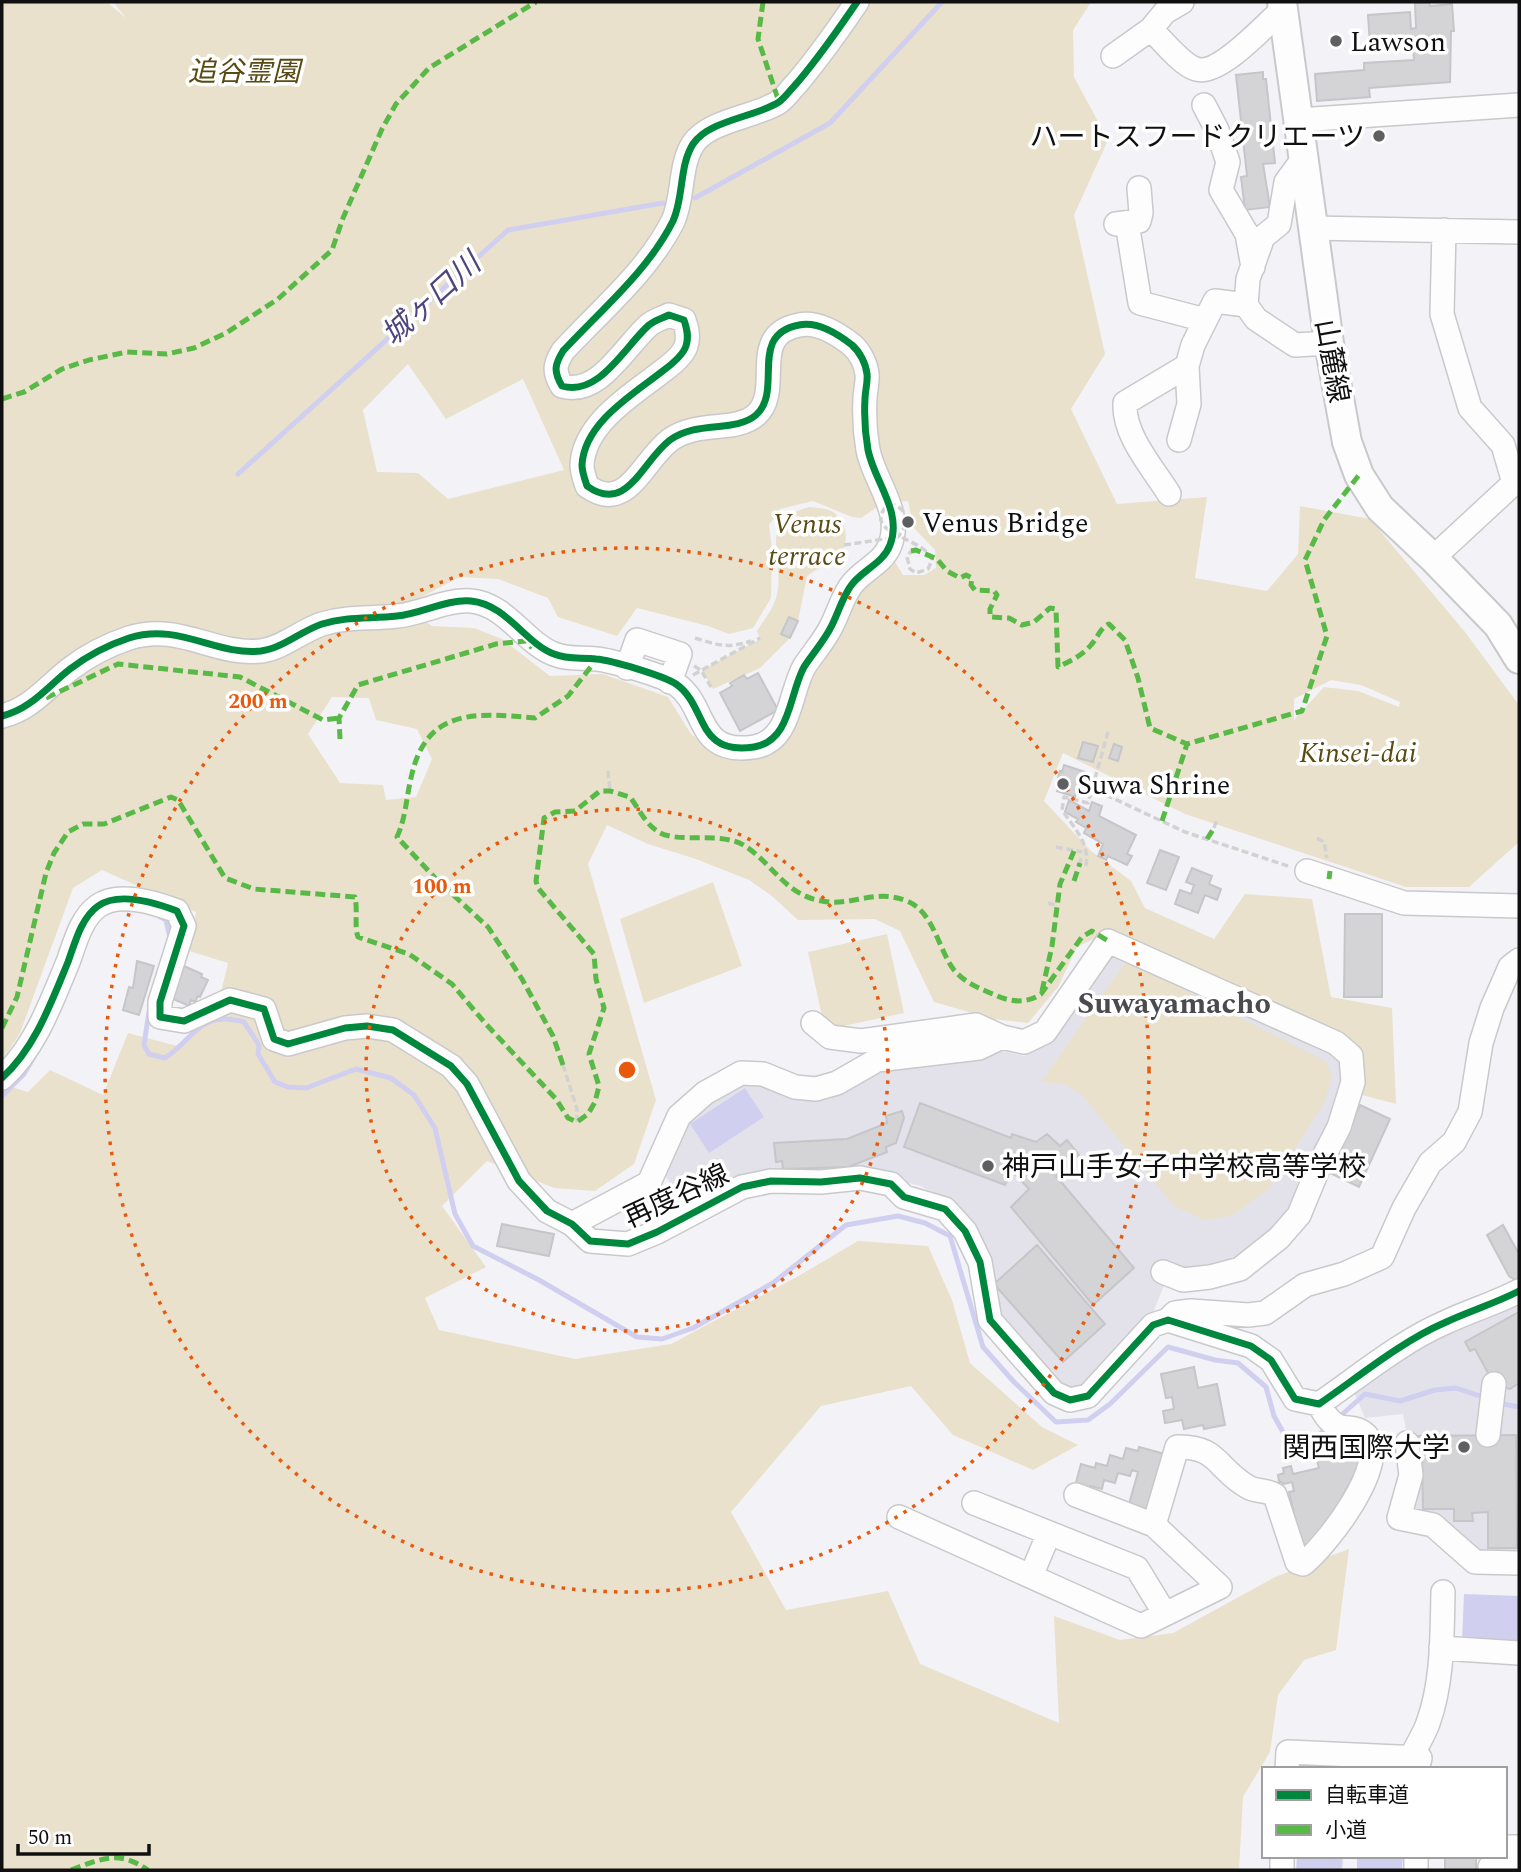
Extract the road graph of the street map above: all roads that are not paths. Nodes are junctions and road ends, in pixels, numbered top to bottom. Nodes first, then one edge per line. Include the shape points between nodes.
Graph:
1 (857, 2) edge
2 (1182, 2) edge
3 (1283, 5) edge
4 (1151, 29) junction
5 (1113, 56) dead end
6 (1204, 105) dead end
7 (1519, 105) edge
8 (1299, 120) junction
9 (1303, 159) junction
10 (1139, 188) dead end
11 (1312, 228) junction
12 (1444, 230) junction
13 (1519, 232) edge
14 (1253, 267) junction
15 (1246, 305) junction
16 (1205, 320) junction
17 (1329, 343) junction
18 (1187, 366) junction
19 (1179, 440) dead end
20 (1516, 482) edge
21 (1169, 494) dead end
22 (1433, 558) junction
23 (1519, 659) edge
24 (2, 716) edge
25 (1307, 871) road end
26 (1519, 906) edge
27 (1519, 960) edge
28 (813, 1023) dead end
29 (1002, 1037) junction
30 (2, 1078) edge
31 (572, 1224) junction
32 (1163, 1272) dead end
33 (1519, 1291) edge
34 (1168, 1320) junction
35 (1494, 1384) dead end
36 (1328, 1416) junction
37 (1488, 1435) dead end
38 (1407, 1443) dead end
39 (1076, 1495) dead end
40 (974, 1503) dead end
41 (899, 1517) dead end
42 (1154, 1525) junction
43 (1049, 1533) junction
44 (1519, 1563) edge
45 (1031, 1576) junction
46 (1443, 1592) dead end
47 (1165, 1614) junction
48 (1441, 1648) junction
49 (1519, 1653) edge
50 (1415, 1763) edge
51 (1287, 1767) edge
52 (1518, 1863) edge
53 (1490, 1864) edge

1 - 24 street via 819,57 779,102 730,121 694,142 674,217 660,244 555,363 562,386 573,389 609,368 651,323 669,315 684,320 686,348 608,416 586,448 582,466 587,486 599,495 614,496 667,442 685,431 753,418 768,391 767,358 774,339 790,327 809,323 831,332 862,358 867,375 869,456 894,517 892,543 884,557 851,584 830,629 803,669 779,733 768,744 731,747 715,740 704,729 693,703 673,683 597,659 551,654 513,621 471,601 395,617 348,618 255,652 184,635 133,637 82,660 25,708
2 - 4 street
3 - 4 street via 1227,60 1210,69 1196,69
3 - 8 main road, 山麓線
4 - 5 street
6 - 14 street via 1228,162 1222,190 1247,234
7 - 8 street
8 - 9 main road, 山麓線
9 - 11 main road, 山麓線
9 - 14 street via 1286,182 1279,224 1263,237
10 - 16 street via 1139,221 1121,223 1140,303
11 - 12 street
11 - 17 main road, 山麓線
12 - 13 street
12 - 20 street via 1442,314 1470,408 1503,445
14 - 15 street
15 - 16 street via 1215,301
15 - 17 street via 1256,319 1295,345
16 - 18 street
17 - 22 main road, 山麓線 via 1347,442 1359,475 1380,509
18 - 19 street via 1189,404
18 - 21 street via 1125,403 1130,432
20 - 22 street
22 - 23 main road, 山麓線 via 1498,625
25 - 26 street via 1404,903
27 - 34 street, 再度谷線 via 1510,967 1492,1007 1470,1112 1454,1142 1430,1163 1382,1257 1306,1285 1265,1313 1191,1311 1175,1313
28 - 29 street via 830,1037 861,1041 976,1025
29 - 31 street via 979,1048 877,1060 837,1083 816,1089 794,1087 763,1074 741,1073 705,1093 679,1116 649,1183
29 - 32 street via 1024,1042 1045,1032 1108,941 1336,1043 1351,1056 1353,1082 1339,1127 1293,1223 1240,1269 1183,1280
30 - 31 street, 再度谷線 via 28,1050 89,915 113,900 152,902 177,911 184,926 160,1002 160,1017 184,1021 229,1000 264,1009 274,1040 288,1044 345,1028 393,1031 451,1066 467,1084 519,1181 547,1210
31 - 34 street, 再度谷線 via 590,1241 628,1244 742,1186 860,1178 891,1184 904,1196 945,1209 965,1231 979,1262 990,1320 1054,1393 1070,1400 1088,1396 1153,1325
33 - 36 street via 1442,1323 1399,1350
34 - 36 street via 1251,1346 1271,1360 1295,1399
35 - 37 street
36 - 42 street via 1364,1433 1372,1444 1371,1459 1343,1519 1303,1564 1291,1551 1275,1495 1251,1489 1195,1447 1177,1447
38 - 44 street via 1411,1475 1399,1518 1433,1525 1475,1562
39 - 42 street
40 - 43 street
41 - 45 street
42 - 47 street via 1220,1587
43 - 45 street
43 - 47 street via 1137,1568
45 - 47 street via 1141,1626
46 - 48 street
48 - 49 street
48 - 50 street via 1437,1686
50 - 51 street via 1288,1752
52 - 53 street

